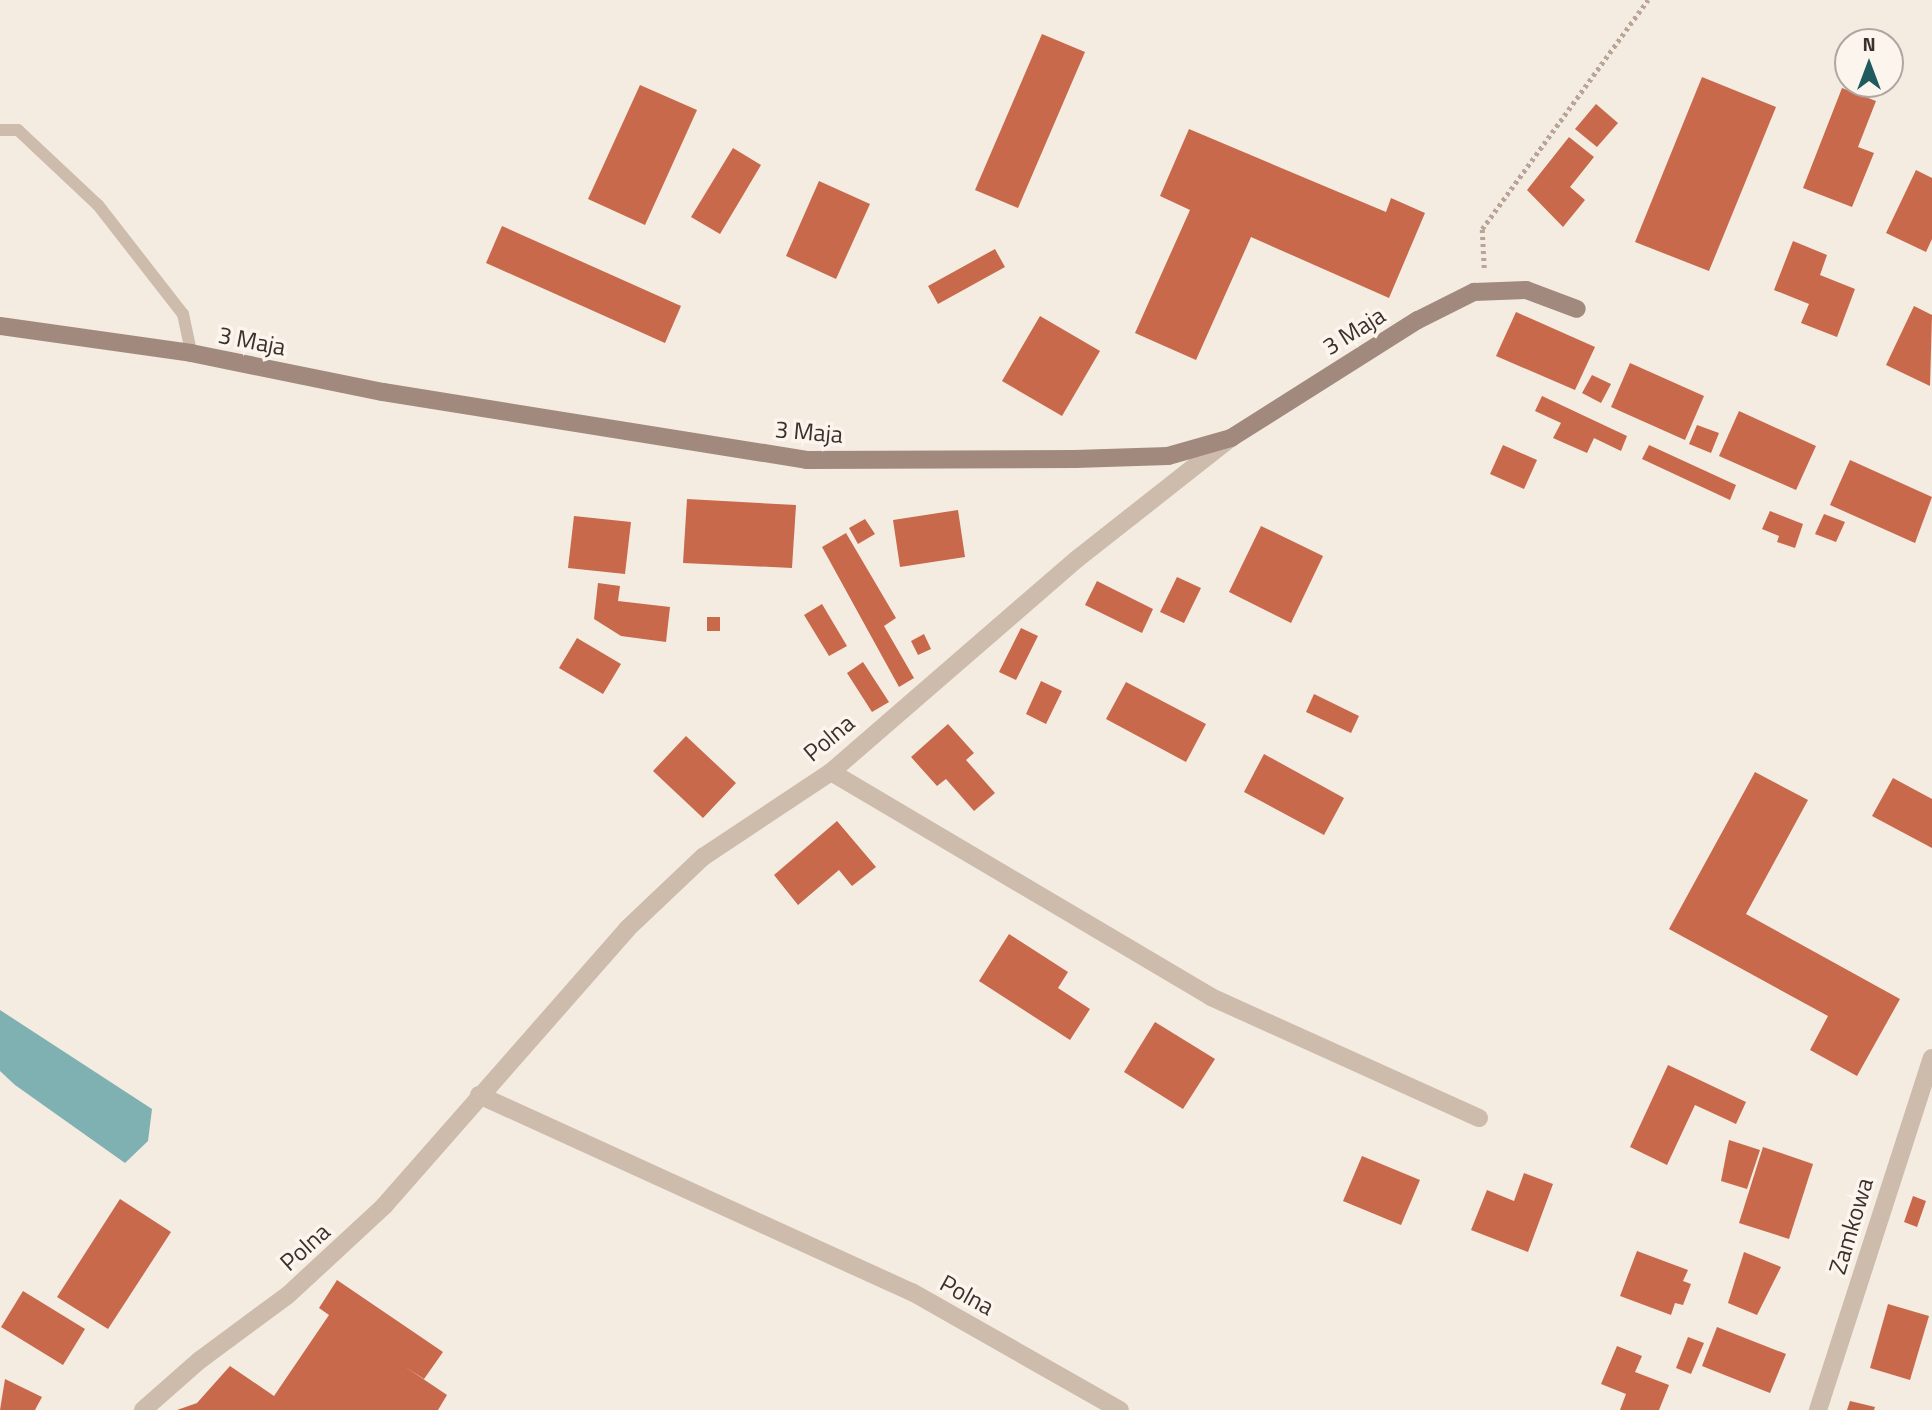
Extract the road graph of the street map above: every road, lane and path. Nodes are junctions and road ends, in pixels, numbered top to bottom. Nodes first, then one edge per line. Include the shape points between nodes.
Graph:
1 (1648, 0) edge
2 (0, 130) edge
3 (1485, 290) junction
4 (1577, 309) dead end
5 (0, 326) edge
6 (191, 354) junction
7 (1231, 438) junction
8 (831, 772) junction
9 (1932, 1058) edge
10 (479, 1095) junction
11 (1479, 1118) dead end
12 (143, 1410) edge
13 (1120, 1410) edge
14 (1818, 1410) edge

1 - 3 path via 1482,229
2 - 6 lane via 18,130 98,205 183,314
3 - 4 main road, 3 Maja via 1526,290
3 - 7 main road, 3 Maja via 1418,320
5 - 6 main road, 3 Maja
6 - 7 main road, 3 Maja via 383,392 807,460 1168,456
7 - 8 street, Polna via 1077,559
8 - 10 street, Polna via 703,857 627,929
8 - 11 street via 1211,997
9 - 14 street, Zamkowa
10 - 12 street, Polna via 338,1252
10 - 13 street, Polna via 912,1292

